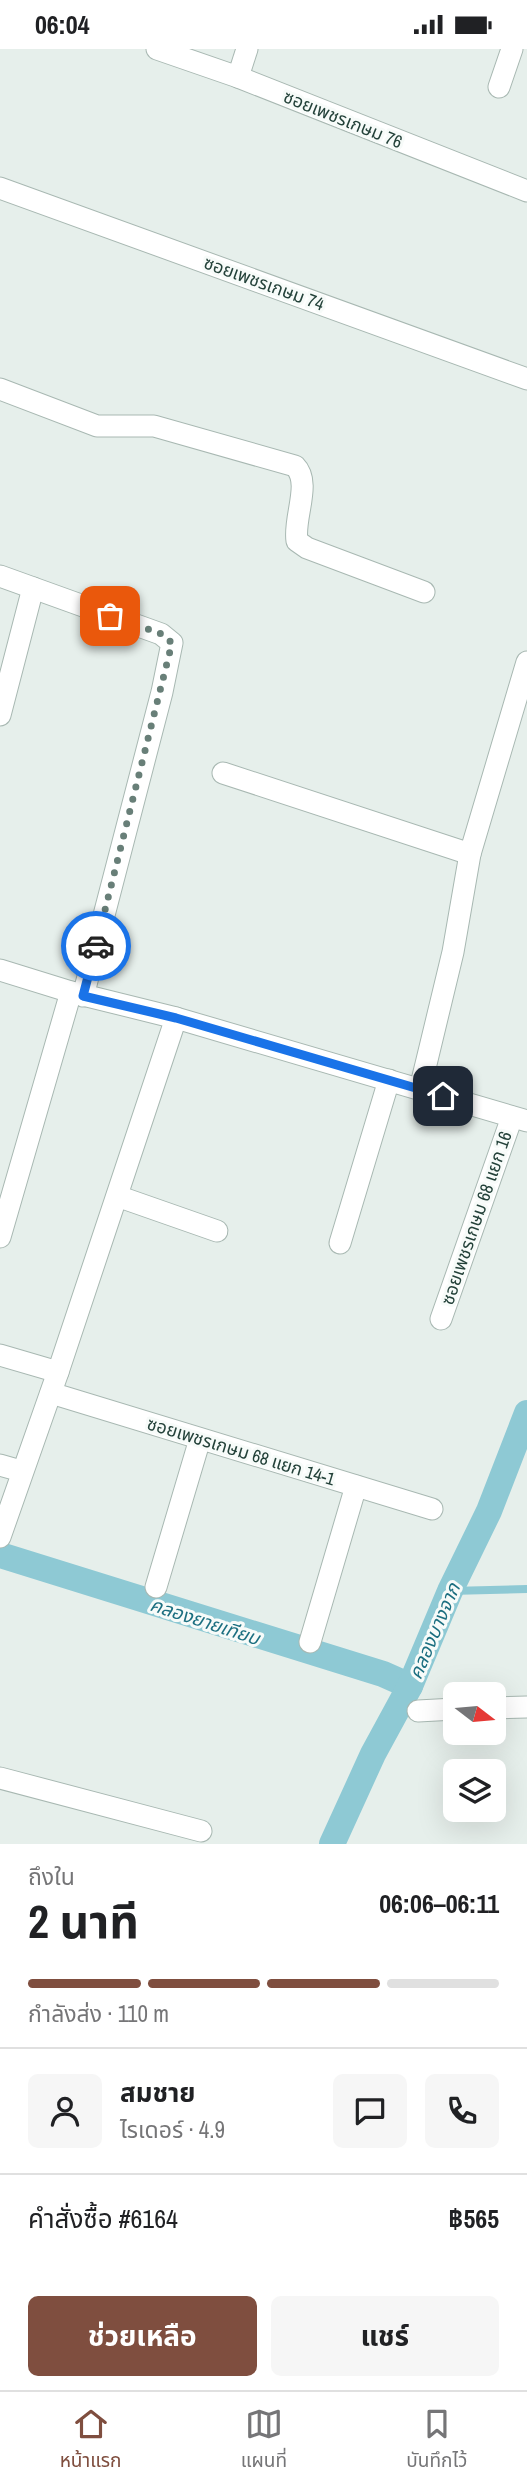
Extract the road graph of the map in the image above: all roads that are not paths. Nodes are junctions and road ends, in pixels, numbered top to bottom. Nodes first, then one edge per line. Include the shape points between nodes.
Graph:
1 (158, 49) edge
2 (247, 49) edge
3 (512, 49) edge
4 (238, 77) junction
5 (499, 87) dead end
6 (0, 188) edge
7 (527, 191) edge
8 (527, 379) edge
9 (0, 389) edge
10 (0, 576) edge
11 (33, 588) junction
12 (424, 591) dead end
13 (527, 662) edge
14 (0, 715) edge
15 (223, 773) dead end
16 (470, 853) junction
17 (0, 970) edge
18 (77, 994) junction
19 (176, 1018) junction
20 (389, 1080) junction
21 (419, 1089) junction
22 (520, 1119) edge
23 (117, 1196) junction
24 (217, 1231) dead end
25 (0, 1237) edge
26 (340, 1243) dead end
27 (440, 1319) dead end
28 (0, 1355) edge
29 (58, 1373) junction
30 (51, 1393) junction
31 (200, 1439) junction
32 (0, 1465) edge
33 (21, 1471) junction
34 (356, 1486) junction
35 (432, 1509) dead end
36 (0, 1537) edge
37 (156, 1587) dead end
38 (310, 1642) dead end
39 (527, 1707) edge
40 (506, 1708) edge
41 (443, 1710) edge
42 (418, 1711) dead end
43 (0, 1778) edge
44 (201, 1832) dead end

1 - 4 street, ซอยเพชรเกษม 76
2 - 4 street
3 - 5 street
4 - 7 street, ซอยเพชรเกษม 76
6 - 8 street, ซอยเพชรเกษม 74
9 - 12 street via 97,426 153,426 295,466 303,481 297,541
10 - 11 street
11 - 14 street
11 - 18 street via 162,634 172,643
13 - 16 street
15 - 16 street
16 - 21 street via 453,952
17 - 18 street
18 - 19 street
18 - 25 street
19 - 20 street
19 - 23 street
20 - 21 street
20 - 26 street
21 - 22 street
22 - 27 street, ซอยเพชรเกษม 68 แยก 16
23 - 24 street
23 - 29 street
28 - 29 street
29 - 30 street
30 - 31 street, ซอยเพชรเกษม 68 แยก 14-1
30 - 33 street
31 - 34 street, ซอยเพชรเกษม 68 แยก 14-1
31 - 37 street
32 - 33 street
33 - 36 street
34 - 35 street, ซอยเพชรเกษม 68 แยก 14-1
34 - 38 street
39 - 40 street
41 - 42 street
43 - 44 street

